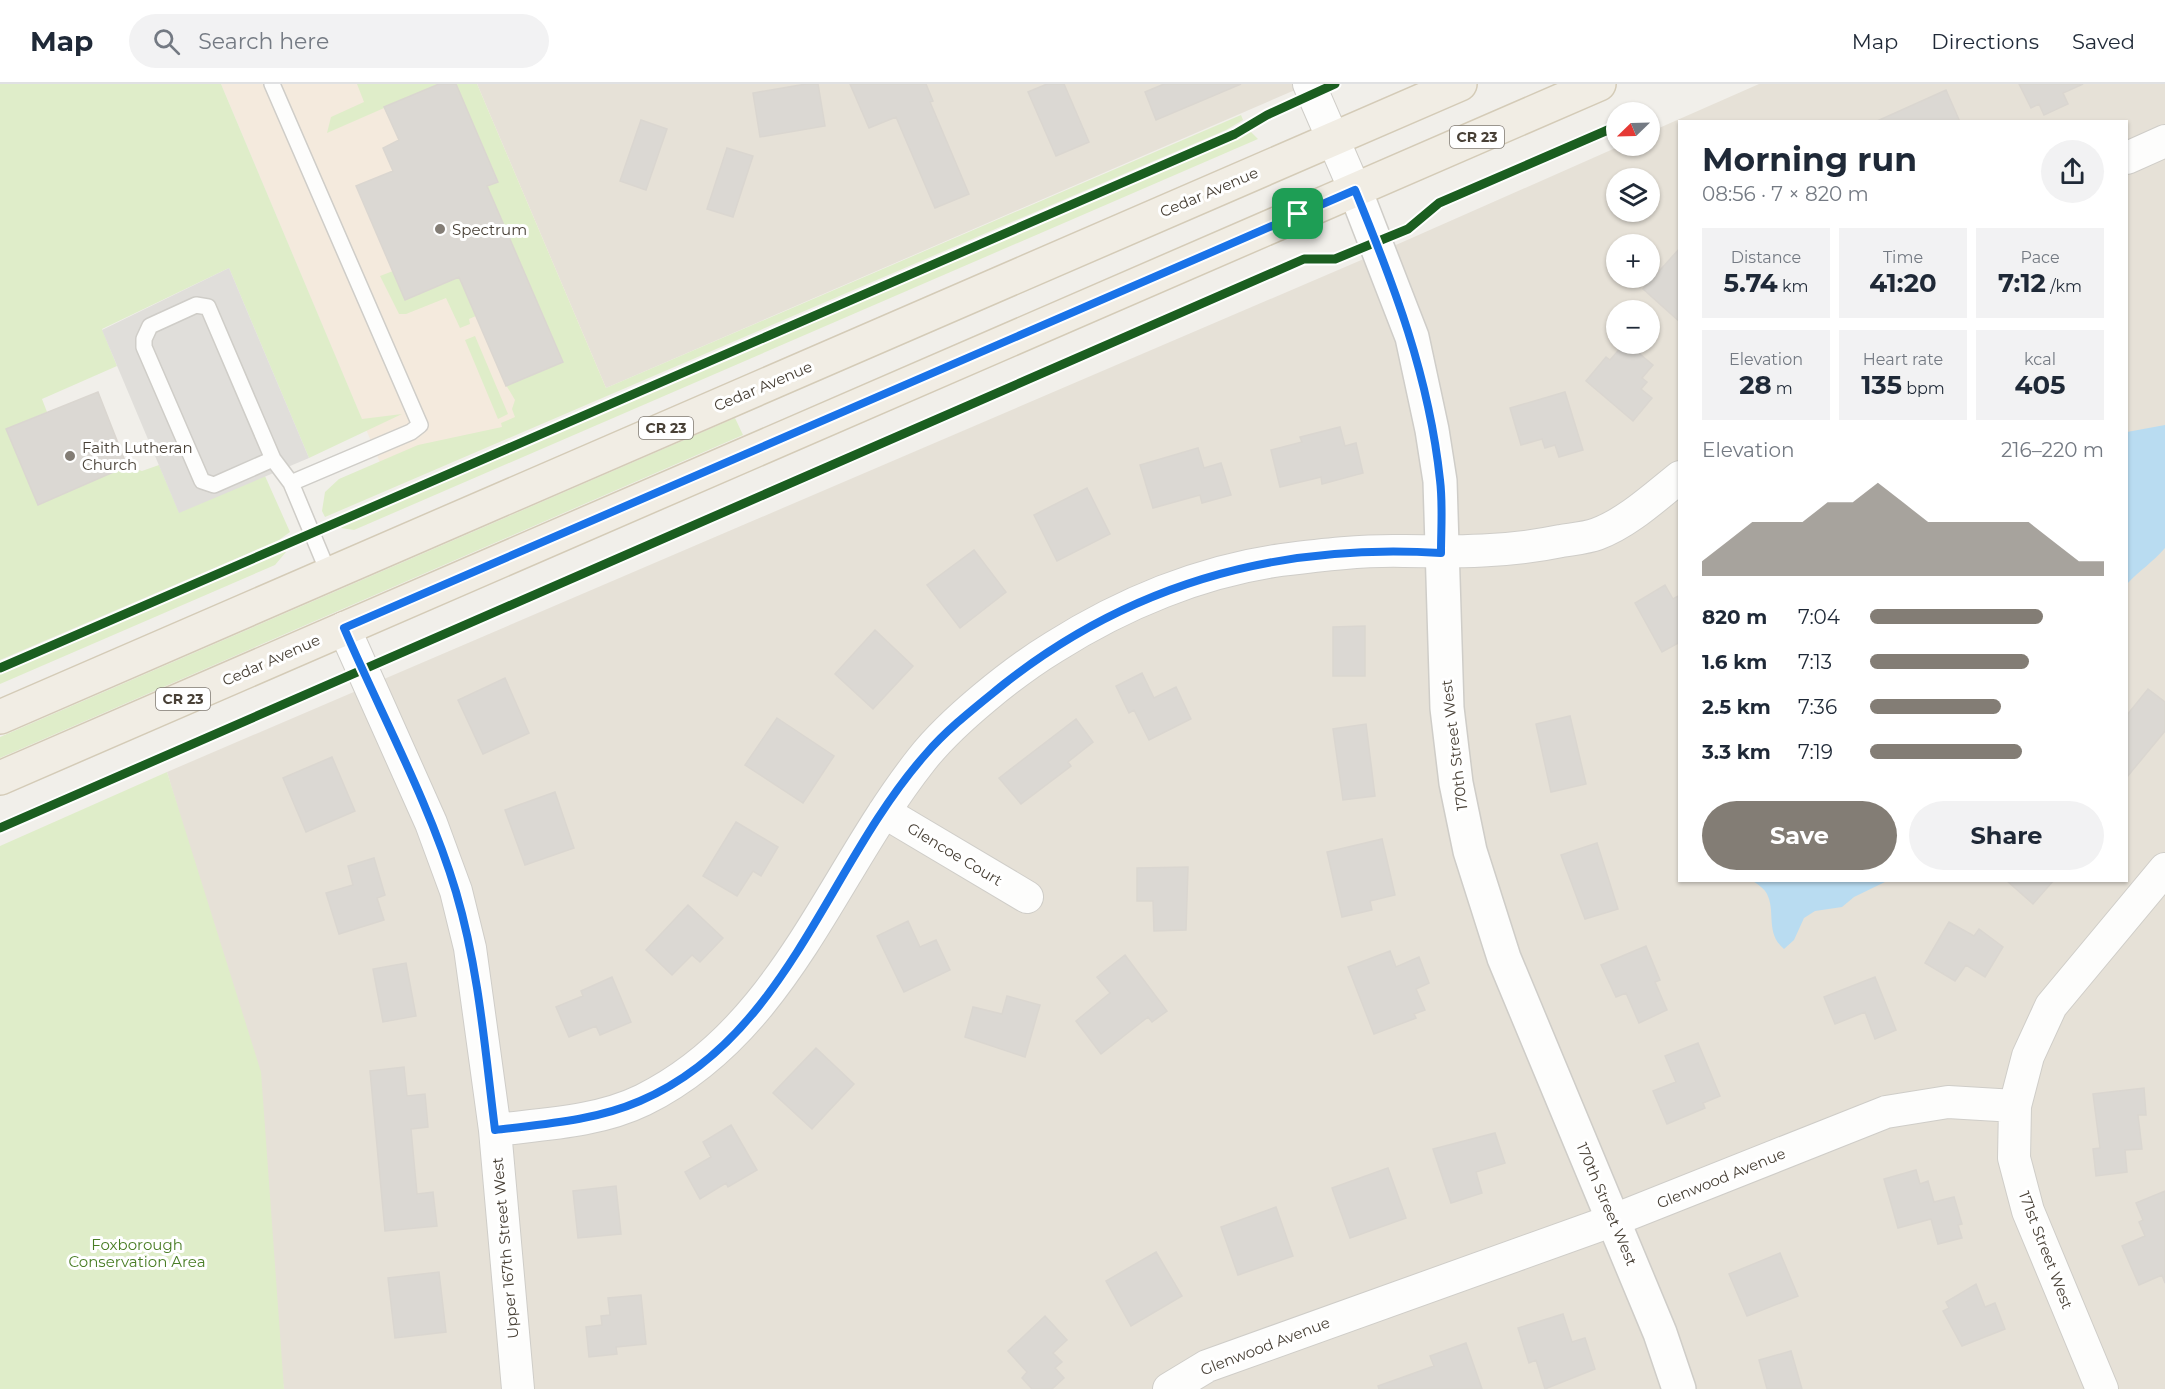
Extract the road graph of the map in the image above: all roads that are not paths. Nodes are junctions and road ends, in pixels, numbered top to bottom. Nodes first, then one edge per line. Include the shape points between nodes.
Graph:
1 (272, 84) edge
2 (1309, 84) edge
3 (1460, 84) edge
4 (1599, 84) edge
5 (1332, 138) junction
6 (2165, 141) edge
7 (2128, 158) edge
8 (1355, 190) junction
9 (273, 459) junction
10 (1678, 479) edge
11 (291, 483) junction
12 (1441, 553) junction
13 (329, 574) junction
14 (344, 628) junction
15 (0, 717) edge
16 (0, 778) edge
17 (884, 812) junction
18 (2165, 869) edge
19 (1027, 897) dead end
20 (2014, 1106) junction
21 (495, 1130) junction
22 (1614, 1220) junction
23 (518, 1389) edge
24 (1169, 1389) edge
25 (1679, 1389) edge
26 (2102, 1389) edge

1 - 11 lane via 420,425
2 - 5 street, 170th Street West
3 - 5 main road, Cedar Avenue / CR 23
4 - 8 main road, Cedar Avenue / CR 23
5 - 8 street, 170th Street West
5 - 13 main road, Cedar Avenue / CR 23
6 - 7 street
8 - 12 street, 170th Street West via 1412,337 1440,481
8 - 14 main road, Cedar Avenue / CR 23
9 - 9 lane via 208,307 196,305 150,326 144,347 202,481 214,485
9 - 11 lane
10 - 12 street via 1644,506 1597,534 1512,550
11 - 13 lane
12 - 17 street via 1334,555 1248,566 1190,582 1092,624 1050,649 991,694 925,755
12 - 22 street, 170th Street West via 1447,708 1456,783 1470,851 1504,958
13 - 15 main road, Cedar Avenue / CR 23
14 - 16 main road, Cedar Avenue / CR 23
14 - 21 street, Upper 167th Street West via 456,891 479,998
17 - 19 street, Glencoe Court
17 - 21 street via 787,969 723,1046 642,1101 603,1114
18 - 20 street via 2051,1006 2028,1056
20 - 22 street, Glenwood Avenue via 1948,1102 1886,1112
20 - 26 street, 171st Street West via 2014,1158 2028,1211
21 - 23 street, Upper 167th Street West
22 - 24 street, Glenwood Avenue via 1207,1366
22 - 25 street, 170th Street West

